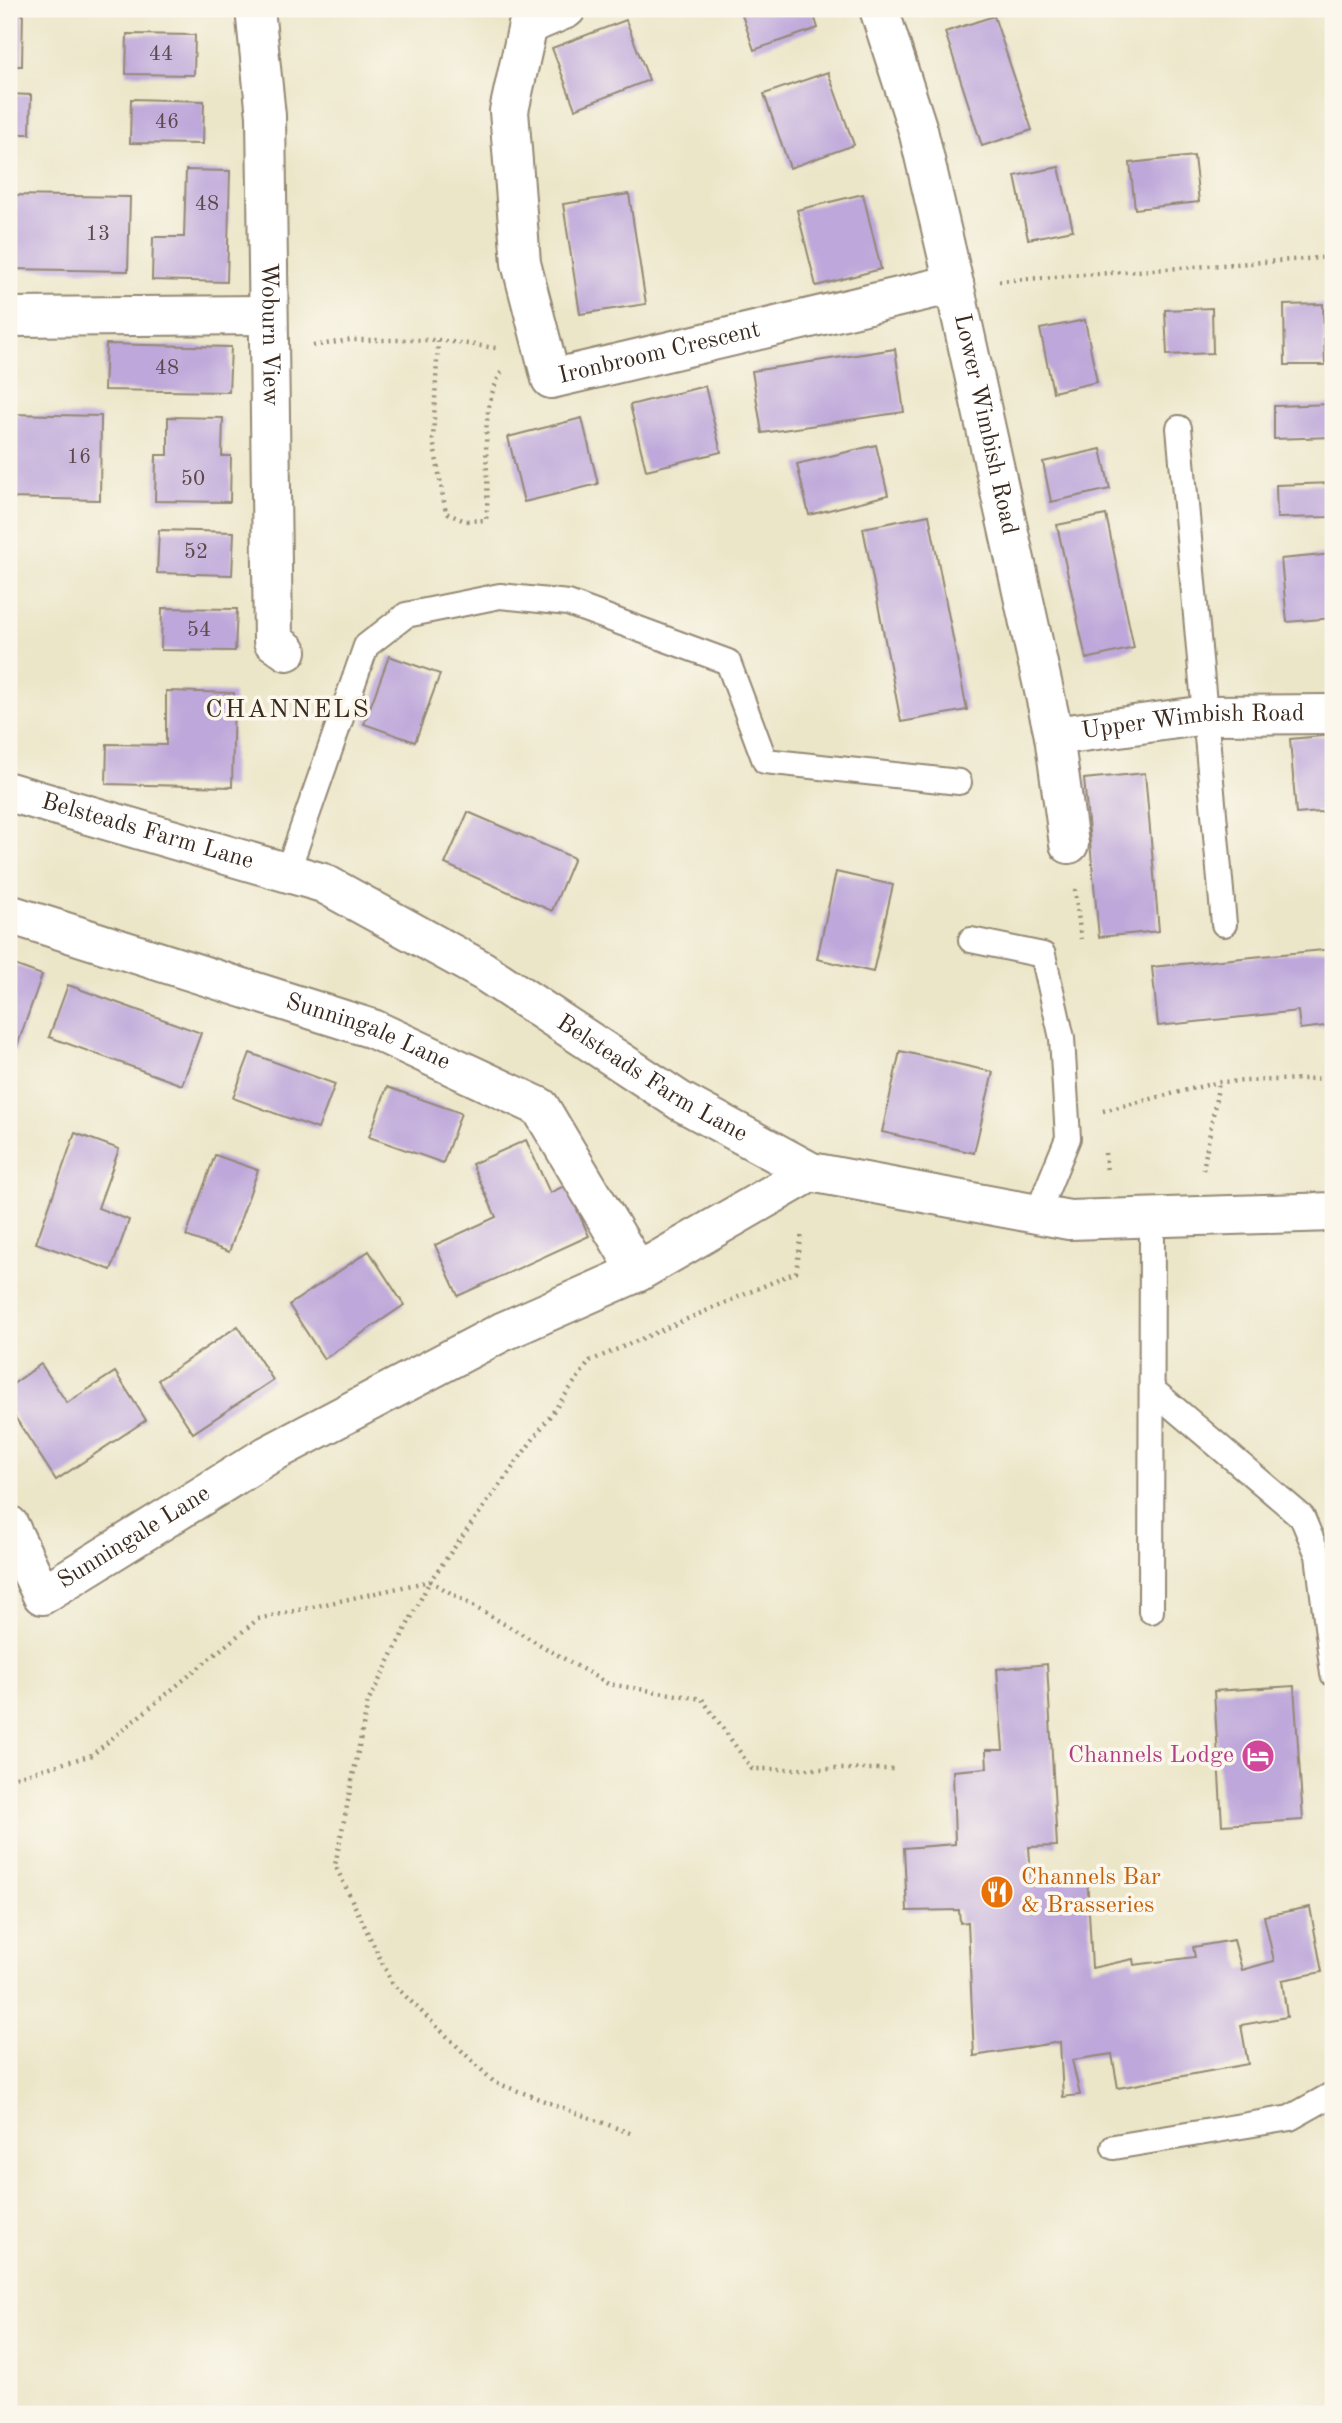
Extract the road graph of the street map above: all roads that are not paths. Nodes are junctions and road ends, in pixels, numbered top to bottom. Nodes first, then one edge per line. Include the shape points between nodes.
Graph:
1 (255, 9) edge
2 (565, 9) edge
3 (878, 9) edge
4 (954, 284) junction
5 (266, 315) junction
6 (9, 317) edge
7 (1179, 428) dead end
8 (287, 651) dead end
9 (1333, 714) edge
10 (1206, 715) junction
11 (1054, 736) junction
12 (959, 782) dead end
13 (9, 792) edge
14 (1069, 844) dead end
15 (288, 873) junction
16 (9, 914) edge
17 (1224, 923) dead end
18 (971, 940) dead end
19 (811, 1172) junction
20 (1333, 1212) edge
21 (1037, 1214) junction
22 (1152, 1218) junction
23 (638, 1272) junction
24 (1154, 1391) junction
25 (9, 1525) edge
26 (1325, 1553) edge
27 (1151, 1611) dead end
28 (1333, 1671) edge
29 (1333, 2094) edge
30 (1114, 2147) dead end

1 - 5 street, Woburn View via 265,116
2 - 4 street, Ironbroom Crescent via 528,25 509,111 527,349 551,379
3 - 4 street, Lower Wimbish Road via 918,130
4 - 11 street, Lower Wimbish Road
5 - 6 street
5 - 8 street, Woburn View via 273,641
7 - 10 lane
9 - 10 street, Upper Wimbish Road
10 - 11 street, Upper Wimbish Road
10 - 17 lane
11 - 14 street, Lower Wimbish Road
12 - 15 lane via 765,761 727,662 568,603 500,596 406,615 366,646
13 - 15 street, Belsteads Farm Lane
15 - 19 street, Belsteads Farm Lane via 323,883 483,971 680,1101
16 - 23 street, Sunningale Lane via 373,1029 540,1107
18 - 21 lane via 1044,955 1062,1038 1068,1138
19 - 21 street, Belsteads Farm Lane
19 - 23 street, Sunningale Lane
20 - 22 street, Belsteads Farm Lane
21 - 22 street, Belsteads Farm Lane via 1069,1220
22 - 24 lane
23 - 25 street, Sunningale Lane via 502,1332 268,1455 42,1595
24 - 26 lane via 1302,1517
24 - 27 lane
26 - 28 lane
29 - 30 lane via 1290,2118

